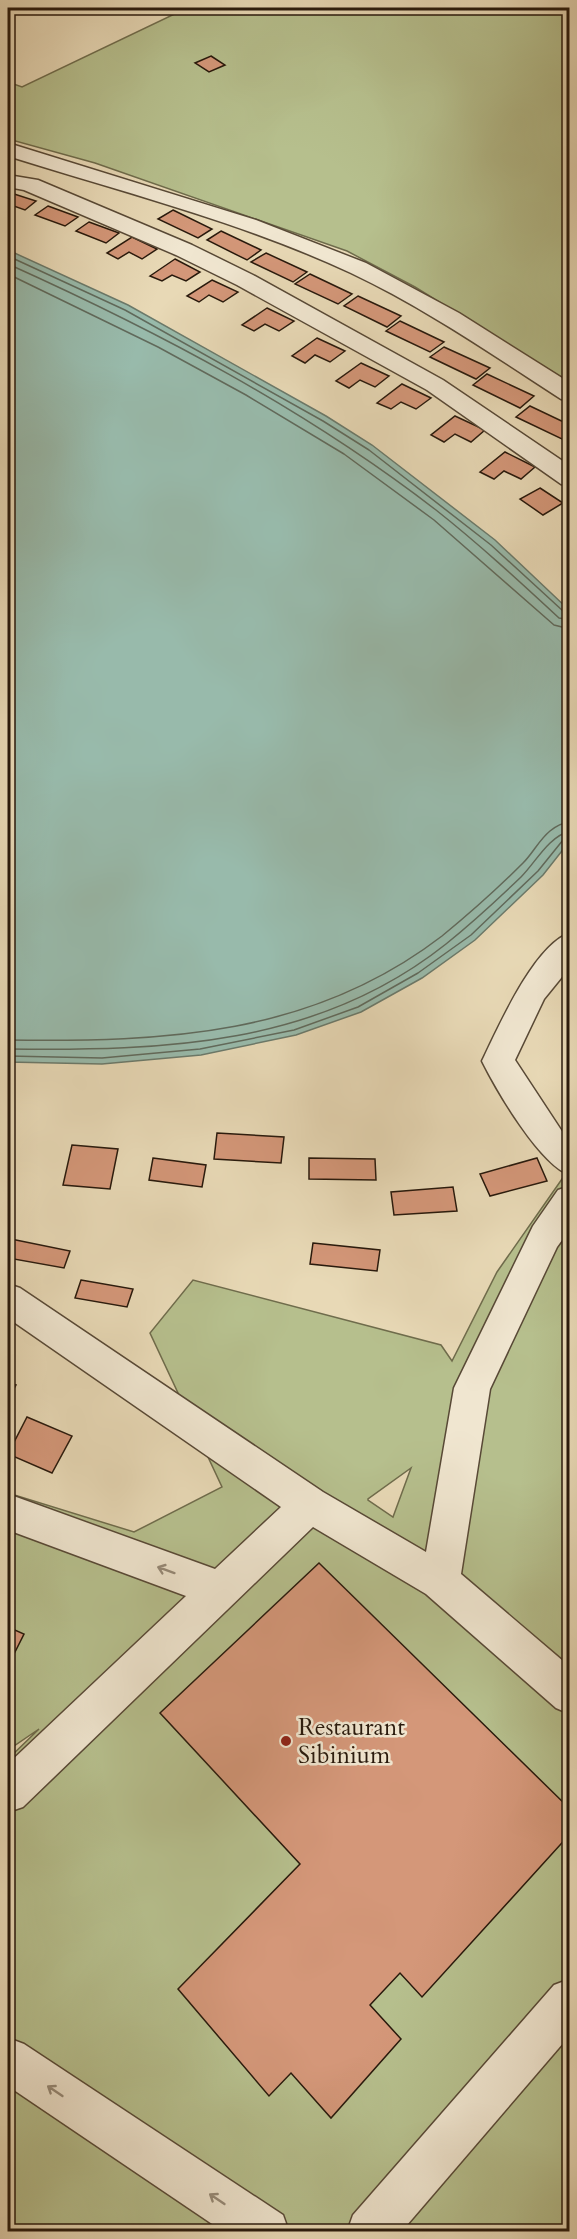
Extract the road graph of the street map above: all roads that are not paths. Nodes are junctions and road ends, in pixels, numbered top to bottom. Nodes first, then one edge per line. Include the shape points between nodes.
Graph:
1 (8, 149) edge
2 (8, 181) edge
3 (570, 394) edge
4 (570, 478) edge
5 (570, 945) edge
6 (570, 1161) edge
7 (570, 1200) edge
8 (8, 1299) edge
9 (310, 1506) junction
10 (8, 1512) edge
11 (440, 1581) junction
12 (221, 1590) junction
13 (570, 1694) edge
14 (8, 1792) edge
15 (570, 2001) edge
16 (8, 2060) edge
17 (266, 2232) edge
18 (370, 2232) edge

1 - 3 street via 327,254 425,302
2 - 4 street via 30,185 245,280 435,385
5 - 6 street via 532,991 498,1061 551,1143
7 - 11 street via 545,1237 472,1388
8 - 9 street
9 - 11 street
9 - 12 street
12 -> 10 street
11 - 13 street
12 - 14 street
15 - 18 street
17 -> 16 street

